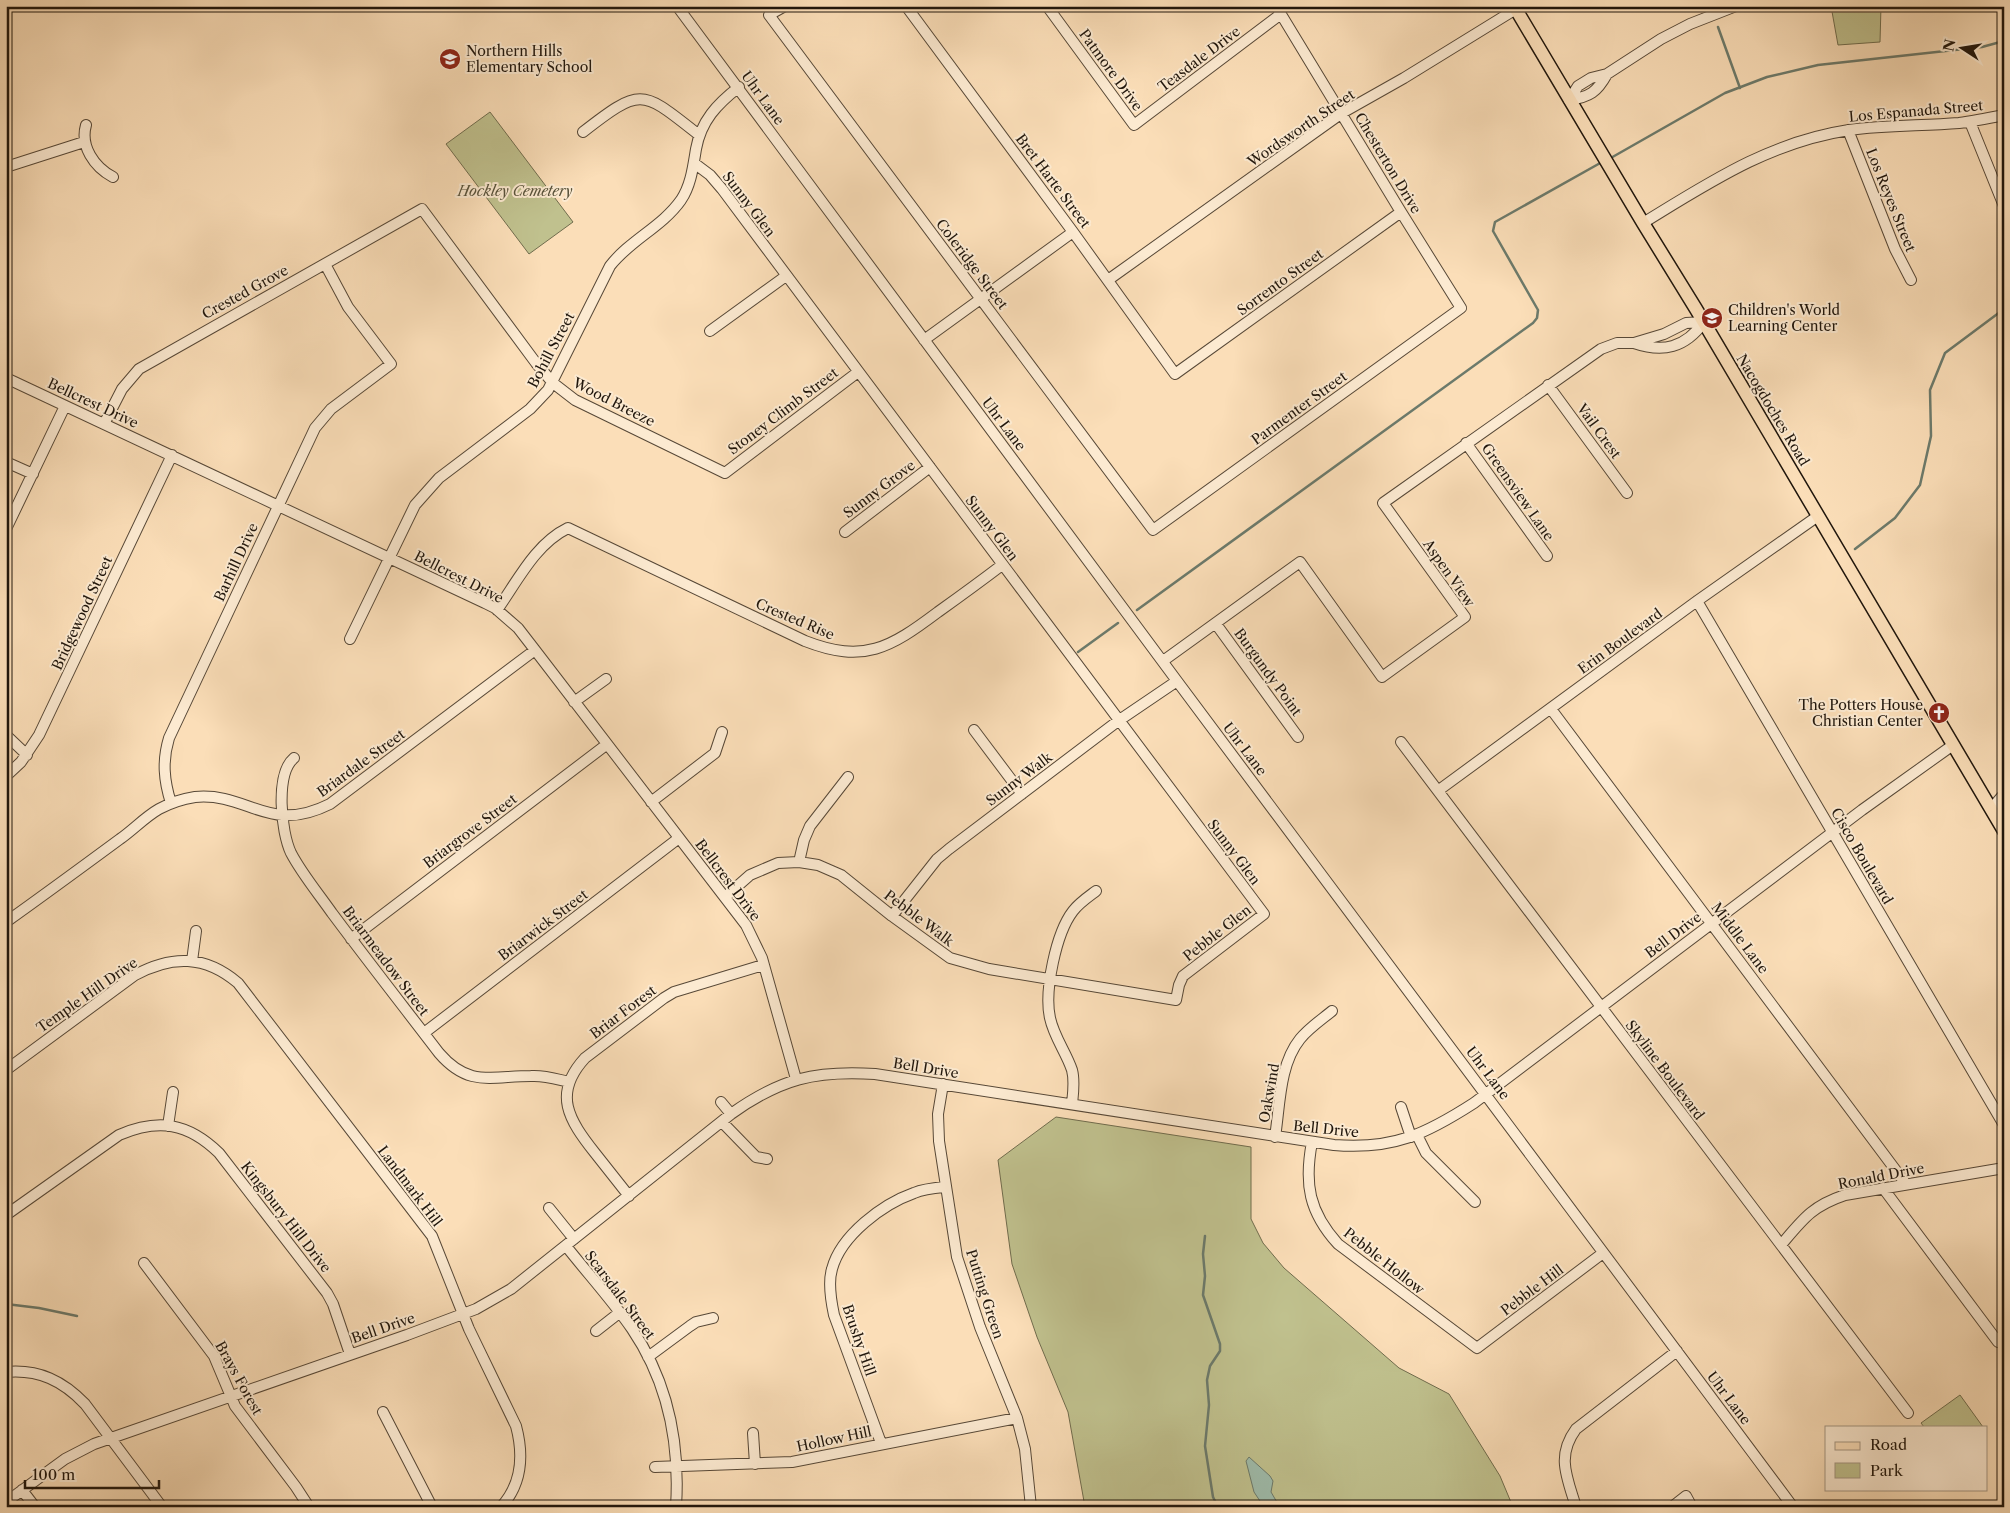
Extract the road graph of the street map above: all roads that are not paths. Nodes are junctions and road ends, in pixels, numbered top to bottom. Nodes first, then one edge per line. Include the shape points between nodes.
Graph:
1 (677, 6) edge
2 (785, 6) edge
3 (906, 6) edge
4 (1047, 6) edge
5 (1736, 6) edge
6 (1515, 8) edge
7 (1279, 10) edge
8 (739, 87) junction
9 (1569, 100) junction
10 (1342, 113) junction
11 (2004, 115) edge
12 (1970, 122) junction
13 (86, 125) dead end
14 (1134, 125) joint
15 (1848, 130) junction
16 (582, 132) dead end
17 (699, 135) junction
18 (84, 142) junction
19 (694, 163) junction
20 (6, 167) edge
21 (113, 176) dead end
22 (2004, 206) edge
23 (422, 209) joint
24 (1400, 212) junction
25 (1643, 223) junction
26 (1074, 232) junction
27 (325, 264) junction
28 (786, 276) junction
29 (1108, 280) junction
30 (1911, 280) dead end
31 (981, 299) junction
32 (1461, 308) joint
33 (1704, 322) junction
34 (710, 331) dead end
35 (924, 340) junction
36 (1634, 343) junction
37 (858, 372) junction
38 (1175, 374) joint
39 (6, 378) edge
40 (552, 383) junction
41 (1548, 385) junction
42 (65, 406) junction
43 (104, 424) junction
44 (1466, 443) junction
45 (172, 455) junction
46 (6, 462) edge
47 (930, 467) junction
48 (725, 473) joint
49 (32, 474) junction
50 (1627, 493) dead end
51 (277, 507) junction
52 (1818, 516) junction
53 (6, 529) edge
54 (1153, 530) joint
55 (845, 532) dead end
56 (1547, 556) dead end
57 (389, 557) junction
58 (1002, 565) junction
59 (1697, 601) junction
60 (497, 610) junction
61 (1216, 624) junction
62 (350, 639) dead end
63 (535, 650) junction
64 (1162, 661) junction
65 (606, 679) dead end
66 (1177, 681) junction
67 (574, 702) junction
68 (1551, 709) junction
69 (1118, 721) junction
70 (974, 730) dead end
71 (722, 732) dead end
72 (6, 735) edge
73 (1298, 737) dead end
74 (1401, 742) dead end
75 (606, 745) junction
76 (1953, 746) junction
77 (27, 755) junction
78 (294, 758) dead end
79 (6, 776) edge
80 (848, 777) dead end
81 (1439, 790) junction
82 (1022, 794) junction
83 (2004, 794) edge
84 (651, 802) junction
85 (171, 803) junction
86 (1998, 809) edge
87 (283, 816) junction
88 (2004, 830) edge
89 (1832, 832) junction
90 (679, 838) junction
91 (799, 862) junction
92 (1096, 891) dead end
93 (725, 897) junction
94 (1264, 914) joint
95 (892, 916) junction
96 (6, 922) edge
97 (1712, 923) junction
98 (196, 931) dead end
99 (351, 939) junction
100 (192, 961) junction
101 (763, 964) junction
102 (1051, 979) junction
103 (1176, 1000) joint
104 (1601, 1007) junction
105 (1332, 1011) dead end
106 (424, 1033) junction
107 (6, 1070) edge
108 (796, 1079) junction
109 (569, 1082) junction
110 (943, 1084) junction
111 (173, 1092) dead end
112 (1486, 1094) junction
113 (720, 1102) dead end
114 (1072, 1104) junction
115 (1401, 1107) dead end
116 (731, 1114) junction
117 (722, 1122) junction
118 (2004, 1125) edge
119 (168, 1126) junction
120 (1414, 1136) junction
121 (1275, 1137) junction
122 (1312, 1142) junction
123 (767, 1159) dead end
124 (2004, 1168) edge
125 (1906, 1184) junction
126 (945, 1187) junction
127 (1883, 1188) junction
128 (629, 1196) junction
129 (1475, 1202) dead end
130 (549, 1208) dead end
131 (6, 1215) edge
132 (574, 1239) junction
133 (566, 1246) junction
134 (1781, 1246) junction
135 (1603, 1253) junction
136 (144, 1263) dead end
137 (619, 1313) junction
138 (462, 1314) junction
139 (713, 1318) dead end
140 (596, 1331) dead end
141 (1998, 1342) dead end
142 (1477, 1348) joint
143 (1677, 1351) junction
144 (350, 1354) junction
145 (648, 1357) junction
146 (6, 1372) edge
147 (230, 1396) junction
148 (383, 1412) dead end
149 (1908, 1413) dead end
150 (1017, 1418) junction
151 (753, 1432) dead end
152 (111, 1438) junction
153 (881, 1444) junction
154 (755, 1464) junction
155 (677, 1465) junction
156 (655, 1467) dead end
157 (22, 1490) junction
158 (6, 1502) edge
159 (35, 1507) edge
160 (162, 1507) edge
161 (309, 1507) edge
162 (432, 1507) edge
163 (501, 1507) edge
164 (676, 1507) edge
165 (1031, 1507) edge
166 (1576, 1507) edge
167 (1672, 1507) edge
168 (1692, 1507) edge
169 (1793, 1507) edge

1 - 8 street, Uhr Lane
2 - 31 street, Coleridge Street via 769,15
3 - 26 street, Bret Harte Street
4 - 14 street, Patmore Drive
5 - 9 street via 1661,39 1608,74 1599,88 1584,98
6 - 9 main road, Nacogdoches Road
6 - 10 street, Wordsworth Street
7 - 10 street, Chesterton Drive
7 - 14 street, Teasdale Drive
8 - 17 street, Bohill Street via 714,109
8 - 35 street, Uhr Lane
9 - 25 main road, Nacogdoches Road
10 - 24 street, Chesterton Drive
10 - 29 street, Wordsworth Street
11 - 12 street, Los Espanada Street
12 - 15 street, Los Espanada Street
12 - 22 street
13 - 18 street
15 - 25 street, Los Espanada Street via 1802,141 1756,158
15 - 30 street, Los Reyes Street via 1894,249
16 - 17 street via 614,107 638,98 659,104
17 - 19 street, Bohill Street
18 - 20 street
18 - 21 street via 95,164
19 - 28 street, Sunny Glen via 710,175
19 - 40 street, Bohill Street via 685,193 671,213 624,250 610,266
23 - 27 street, Crested Grove
23 - 40 street, Wood Breeze
24 - 32 street, Chesterton Drive
24 - 38 street, Sorrento Street
25 - 33 main road, Nacogdoches Road
26 - 29 street, Bret Harte Street
26 - 31 street
27 - 43 street, Crested Grove via 139,369 122,389
27 - 51 street, Barhill Drive via 348,307 391,364 325,415 315,428
28 - 34 street
28 - 37 street, Sunny Glen
29 - 38 street, Bret Harte Street
31 - 35 street
31 - 54 street, Coleridge Street
32 - 54 street, Parmenter Street
33 - 36 street, Aspen View via 1686,323
33 - 36 street, Aspen View via 1694,336 1666,348 1654,349
33 - 52 main road, Nacogdoches Road
35 - 64 street, Uhr Lane
36 - 41 street, Aspen View via 1606,346
37 - 47 street, Sunny Glen
37 - 48 street, Stoney Climb Street
39 - 42 street, Bellcrest Drive
40 - 48 street, Wood Breeze via 575,400
40 - 57 street, Bohill Street via 530,409 430,486 415,505
41 - 44 street, Aspen View
41 - 50 street, Vail Crest
42 - 43 street, Bellcrest Drive
42 - 49 street
43 - 45 street, Bellcrest Drive
44 - 56 street, Greensview Lane
44 - 61 street, Aspen View via 1383,503 1465,617 1382,677 1300,562
45 - 51 street, Bellcrest Drive
45 - 77 street, Bridgewood Street
46 - 49 street
47 - 55 street, Sunny Grove
47 - 58 street, Sunny Glen
49 - 53 street
51 - 57 street, Bellcrest Drive
51 - 85 street, Barhill Drive via 169,738 164,772
52 - 59 street, Erin Boulevard
52 - 76 main road, Nacogdoches Road
57 - 60 street, Bellcrest Drive
57 - 62 street, Bohill Street
58 - 60 street, Crested Rise via 893,643 874,650 844,652 805,641 568,528 546,542
58 - 69 street, Sunny Glen
59 - 68 street, Erin Boulevard
59 - 89 street, Cisco Boulevard
60 - 63 street, Bellcrest Drive via 518,628
61 - 64 street, Aspen View
61 - 73 street, Burgundy Point
63 - 67 street, Bellcrest Drive
63 - 87 street, Briardale Street via 330,804 315,812
64 - 66 street, Uhr Lane
65 - 67 street
66 - 69 street, Sunny Walk
66 - 112 street, Uhr Lane
67 - 75 street, Bellcrest Drive
68 - 81 street, Erin Boulevard
68 - 97 street, Middle Lane
69 - 82 street, Sunny Walk
69 - 94 street, Sunny Glen
70 - 82 street
71 - 84 street via 715,752 706,762
72 - 77 street
74 - 81 street, Skyline Boulevard
75 - 84 street, Bellcrest Drive
75 - 99 street, Briargrove Street
76 - 86 main road, Nacogdoches Road
76 - 89 street, Bell Drive
77 - 79 street, Bridgewood Street
78 - 87 street, Briarmeadow Street via 282,780
80 - 91 street via 810,826
81 - 104 street, Skyline Boulevard
82 - 95 street, Sunny Walk via 937,859
83 - 86 street
84 - 90 street, Bellcrest Drive
85 - 87 street, Briardale Street via 212,797
85 - 96 street, Briardale Street via 157,810
86 - 88 main road, Nacogdoches Road
87 - 99 street, Briarmeadow Street via 290,851 298,866
89 - 97 street, Bell Drive
89 - 118 street, Cisco Boulevard
90 - 93 street, Bellcrest Drive
90 - 106 street, Briarwick Street
91 - 93 street, Pebble Walk via 768,867 742,881
91 - 95 street, Pebble Walk via 818,865 841,875
92 - 102 street via 1080,904 1064,926
93 - 101 street, Bellcrest Drive via 752,934
94 - 103 street, Pebble Glen via 1183,976
95 - 102 street, Pebble Walk via 950,958 983,968
97 - 104 street, Bell Drive
97 - 125 street, Middle Lane
98 - 100 street
99 - 106 street, Briarmeadow Street
100 - 107 street, Temple Hill Drive via 167,962 135,975
100 - 138 street, Landmark Hill via 216,968 238,982 432,1236
101 - 108 street, Bellcrest Drive
101 - 109 street, Briar Forest via 664,998 585,1058 575,1068
102 - 103 street, Pebble Walk
102 - 114 street via 1048,1006 1056,1038 1072,1071
104 - 112 street, Bell Drive
104 - 134 street, Skyline Boulevard
105 - 121 street, Oakwind via 1311,1027 1290,1054
106 - 109 street, Briarmeadow Street via 454,1068 466,1074 493,1079 541,1076
108 - 110 street, Bell Drive via 854,1072
108 - 116 street, Bell Drive via 768,1090
109 - 128 street via 567,1102 576,1129
110 - 114 street, Bell Drive
110 - 126 street, Putting Green via 938,1126
111 - 119 street
112 - 120 street, Bell Drive via 1441,1124
112 - 135 street, Uhr Lane
113 - 116 street
114 - 121 street, Bell Drive
115 - 120 street
116 - 117 street, Bell Drive
117 - 123 street via 756,1158
117 - 128 street, Bell Drive
119 - 131 street, Kingsbury Hill Drive via 153,1125 119,1135
119 - 144 street, Kingsbury Hill Drive via 197,1135 219,1153 327,1293
120 - 122 street, Bell Drive via 1371,1146
120 - 129 street via 1426,1153
121 - 122 street, Bell Drive
122 - 142 street, Pebble Hollow via 1309,1188 1315,1212 1324,1229 1338,1244
124 - 125 street, Ronald Drive
125 - 127 street, Ronald Drive
126 - 150 street, Putting Green via 957,1257 969,1296
126 - 153 street, Brushy Hill via 904,1197 867,1221 855,1230 831,1269 834,1314
127 - 134 street, Ronald Drive via 1845,1195 1814,1208
127 - 141 street
128 - 132 street, Bell Drive
130 - 132 street, Scarsdale Street
132 - 133 street, Bell Drive
133 - 137 street, Scarsdale Street
133 - 138 street, Bell Drive via 491,1302
134 - 149 street, Skyline Boulevard
135 - 142 street, Pebble Hill
135 - 143 street, Uhr Lane
136 - 147 street, Brays Forest via 214,1356
137 - 140 street
137 - 145 street, Scarsdale Street
138 - 144 street, Bell Drive
138 - 163 street, Landmark Hill via 516,1426 520,1443 518,1476
139 - 145 street via 690,1326
143 - 166 street via 1576,1429 1569,1438 1564,1462
143 - 169 street, Uhr Lane
144 - 147 street, Bell Drive
145 - 155 street, Scarsdale Street via 664,1392
146 - 152 street via 36,1373 59,1382 85,1404
147 - 152 street, Bell Drive
147 - 161 street, Brays Forest
148 - 162 street
150 - 153 street, Hollow Hill
150 - 165 street, Putting Green via 1025,1449
151 - 154 street
152 - 157 street, Bell Drive via 79,1450
152 - 160 street
153 - 154 street, Hollow Hill via 792,1462
154 - 155 street, Hollow Hill
155 - 156 street, Hollow Hill
155 - 164 street, Scarsdale Street
157 - 158 street, Bell Drive
157 - 159 street
167 - 168 street via 1686,1496

